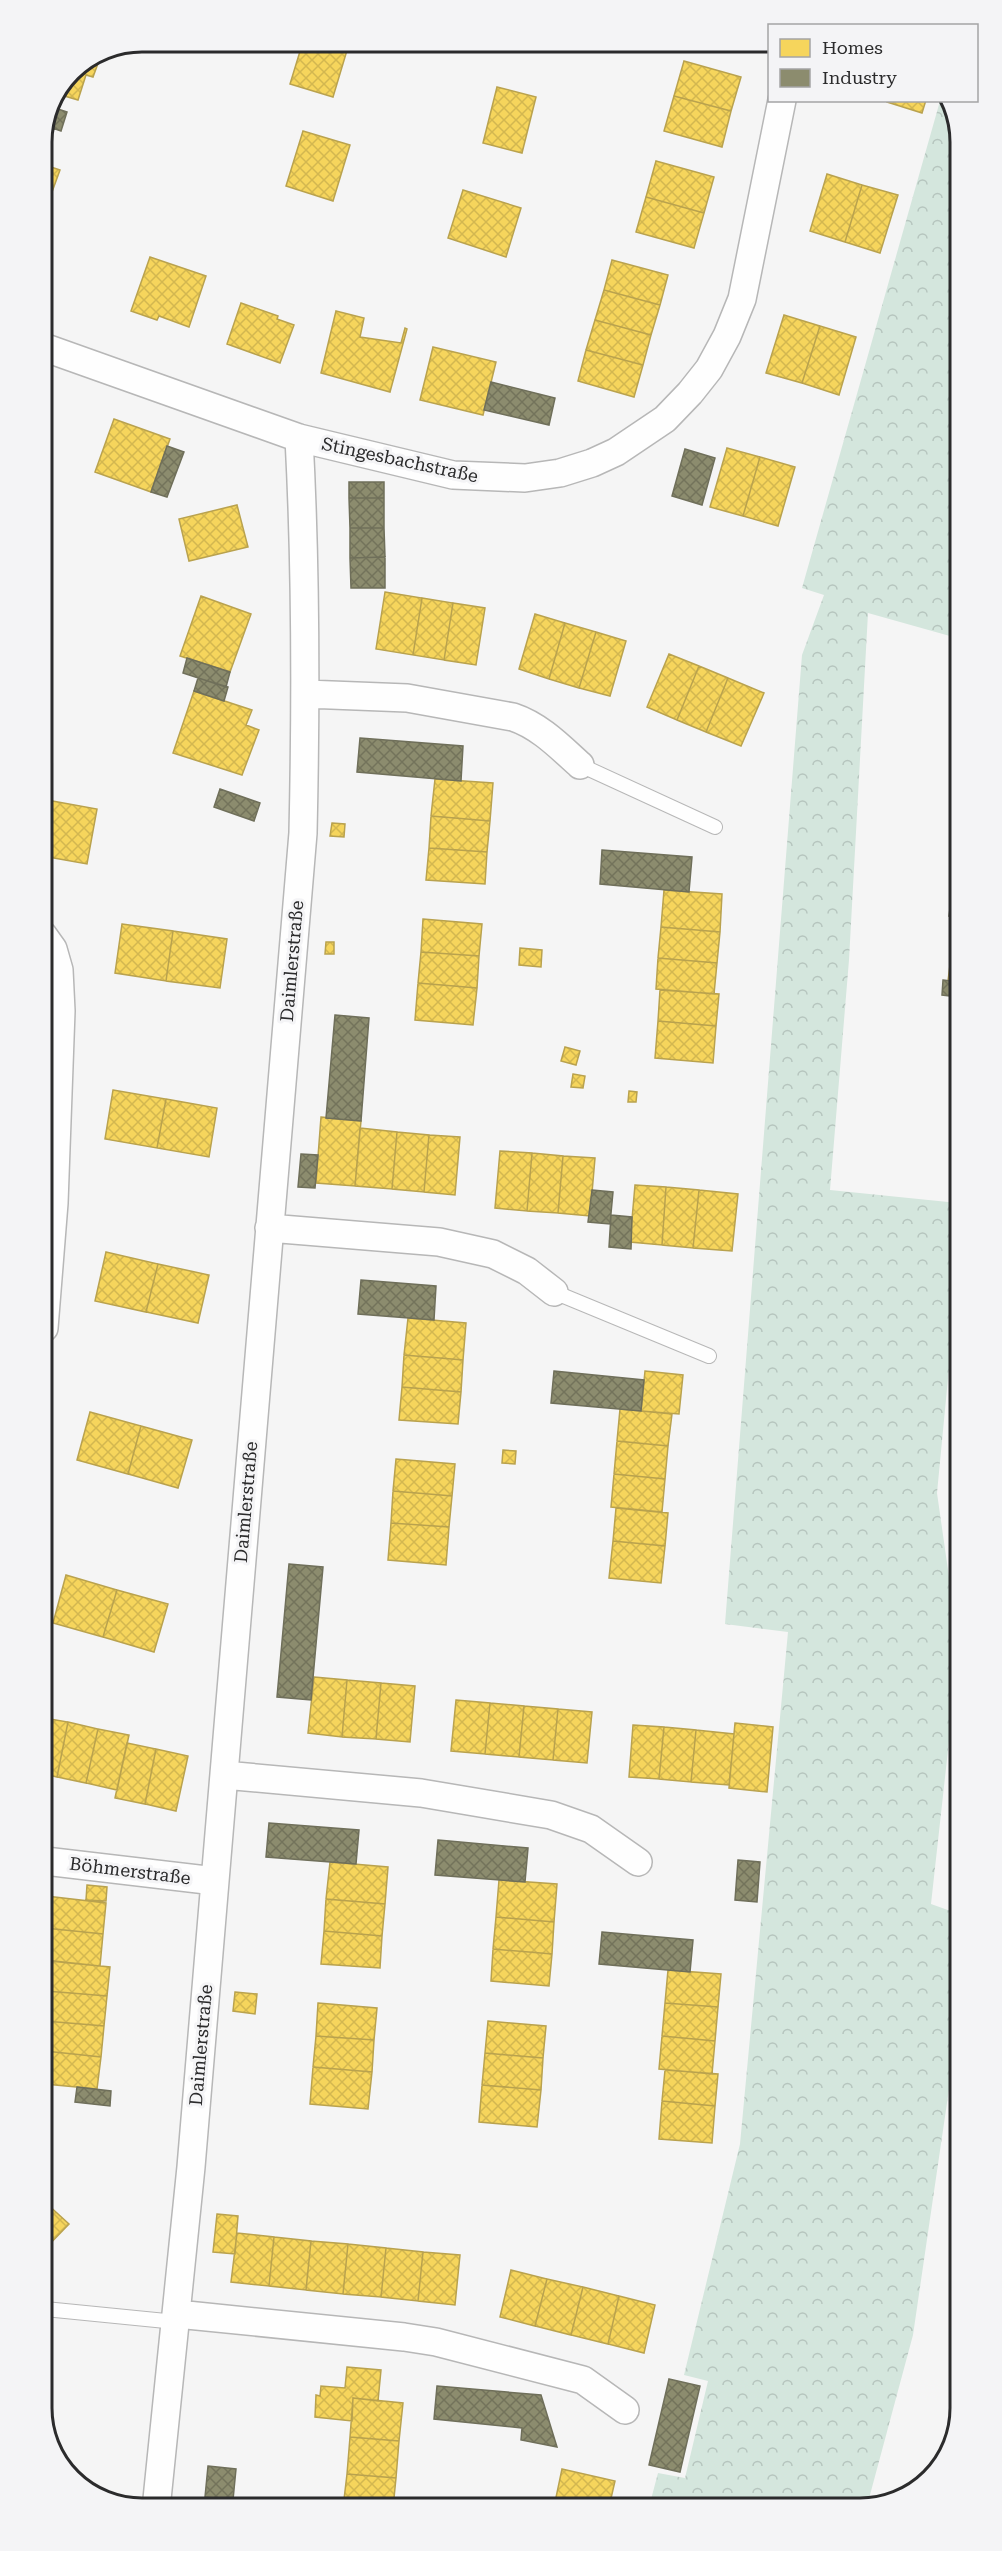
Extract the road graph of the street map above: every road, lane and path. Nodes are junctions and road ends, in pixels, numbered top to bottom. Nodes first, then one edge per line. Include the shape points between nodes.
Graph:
1 (782, 102) edge
2 (53, 351) edge
3 (299, 438) junction
4 (306, 694) junction
5 (580, 765) joint
6 (715, 827) dead end
7 (53, 949) edge
8 (53, 1216) edge
9 (269, 1228) junction
10 (554, 1292) joint
11 (709, 1356) dead end
12 (224, 1775) junction
13 (53, 1862) edge
14 (638, 1862) dead end
15 (215, 1881) junction
16 (53, 2310) edge
17 (177, 2318) junction
18 (625, 2410) dead end
19 (157, 2498) edge

1 - 3 street, Stingesbachstraße via 742,299 727,336 690,393 642,436 592,463 525,478 453,475
2 - 3 street, Stingesbachstraße
3 - 4 street, Daimlerstraße via 305,538
4 - 5 street via 407,698 513,717 549,737
4 - 9 street, Daimlerstraße via 302,844
5 - 6 lane
7 - 8 street via 59,970 61,1011
9 - 10 street via 439,1242 493,1254 527,1271
9 - 12 street, Daimlerstraße
10 - 11 lane
12 - 14 street via 421,1793 551,1815 591,1829
12 - 15 street, Daimlerstraße
13 - 15 street, Böhmerstraße
15 - 17 street, Daimlerstraße
16 - 17 lane
17 - 18 street via 436,2342 583,2380
17 - 19 street, Daimlerstraße

